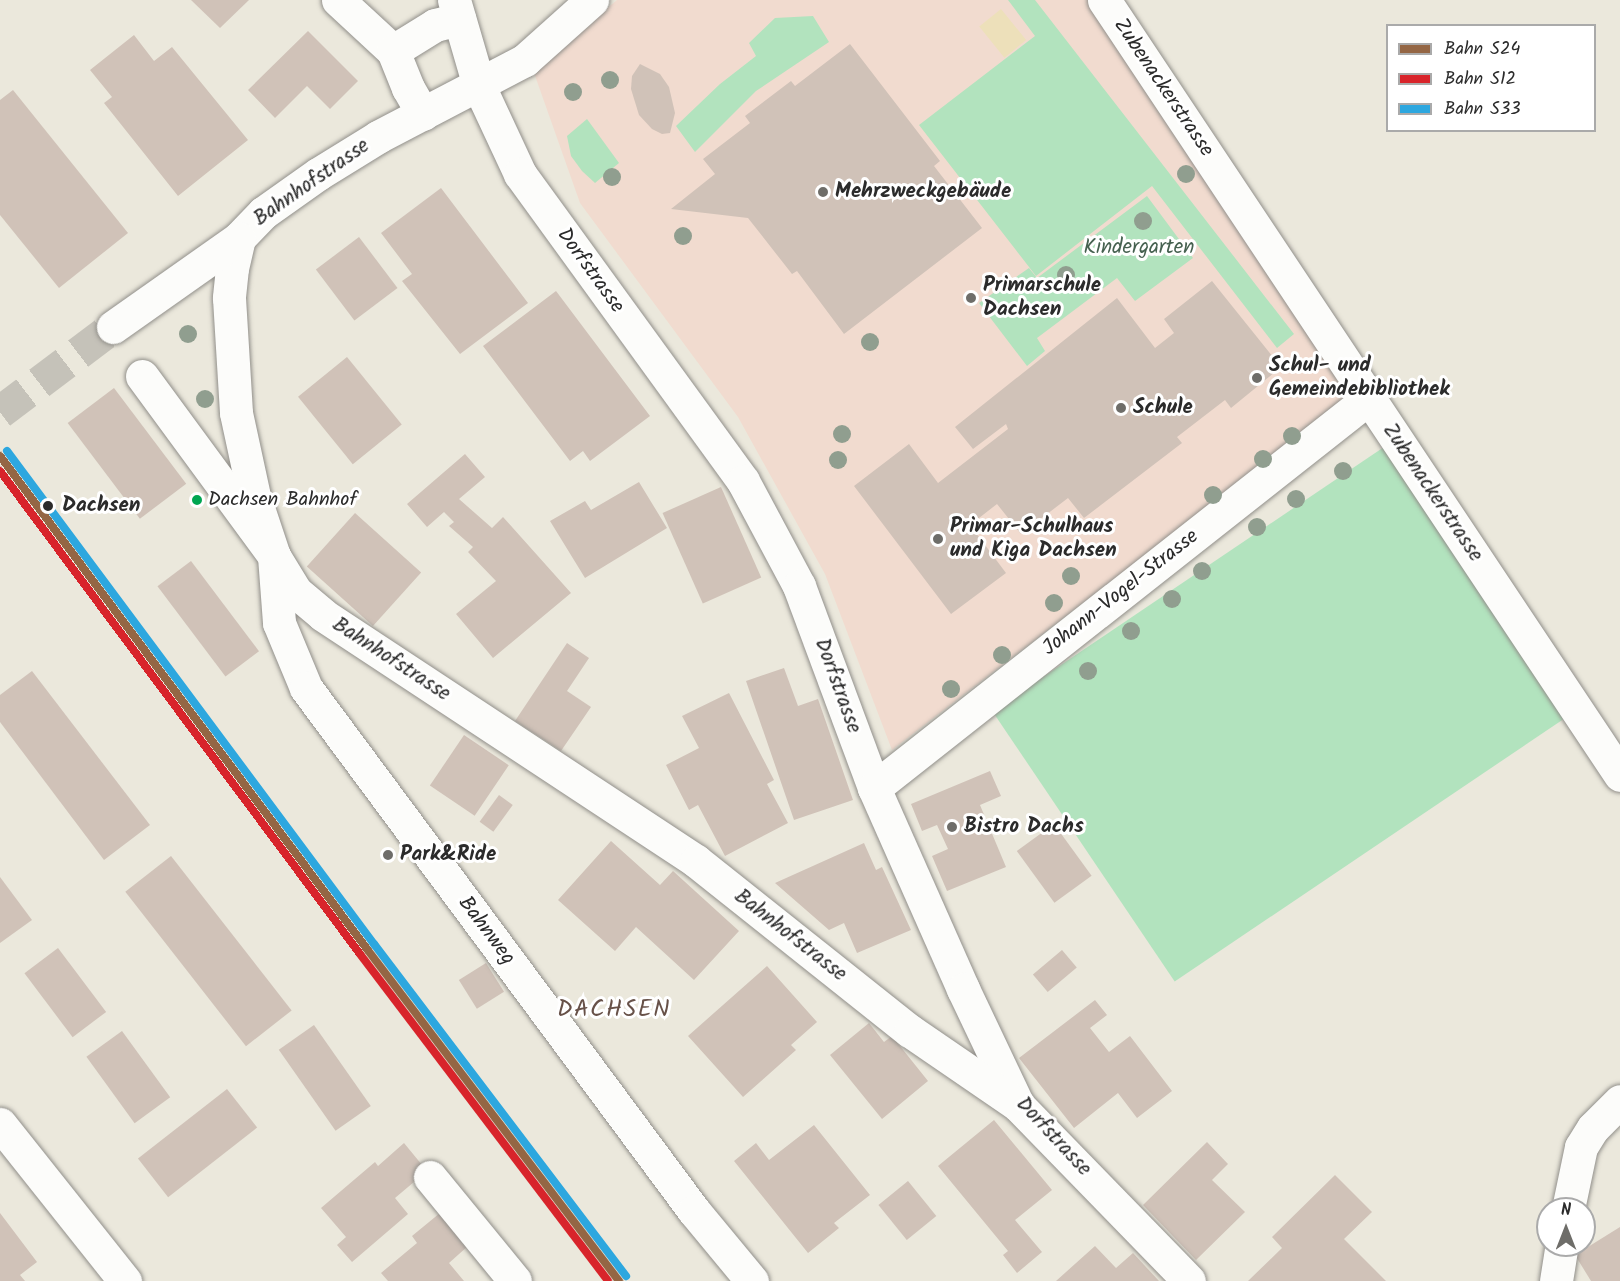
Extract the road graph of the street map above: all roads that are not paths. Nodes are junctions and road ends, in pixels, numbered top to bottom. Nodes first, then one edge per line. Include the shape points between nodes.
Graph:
1 (338, 0) edge
2 (592, 0) edge
3 (1104, 0) edge
4 (456, 9) edge
5 (393, 51) junction
6 (479, 86) junction
7 (423, 114) junction
8 (239, 238) junction
9 (113, 327) tunnel mouth
10 (142, 376) dead end
11 (1369, 398) junction
12 (236, 413) junction
13 (191, 446) junction
14 (274, 556) junction
15 (1620, 775) edge
16 (874, 788) junction
17 (1620, 1101) edge
18 (1018, 1105) junction
19 (0, 1124) edge
20 (430, 1177) dead end
21 (1571, 1197) edge
22 (1560, 1257) edge
23 (125, 1281) edge
24 (515, 1281) edge
25 (752, 1281) edge
26 (1189, 1281) edge
27 (1556, 1281) edge

1 - 5 street
2 - 6 street, Bahnhofstrasse via 525,60
3 - 11 street, Zubenackerstrasse
4 - 5 street
4 - 6 street, Dorfstrasse
5 - 7 street
6 - 7 street, Bahnhofstrasse
6 - 16 street, Dorfstrasse via 520,174 743,481 800,586
7 - 8 street, Bahnhofstrasse via 318,174 263,213
8 - 9 street
8 - 12 street, Bahnhofstrasse via 229,298
10 - 13 street
11 - 15 street, Zubenackerstrasse
11 - 16 street, Johann-Vogel-Strasse
12 - 13 street
12 - 14 street, Bahnhofstrasse via 254,496
13 - 14 street
14 - 18 street, Bahnhofstrasse via 296,592 323,615 696,861 910,1031
14 - 25 street, Bahnweg via 279,623 306,688 694,1211
16 - 18 street, Dorfstrasse
17 - 21 street via 1593,1128 1581,1147
18 - 26 street, Dorfstrasse
19 - 23 street
20 - 24 street
22 - 27 street

